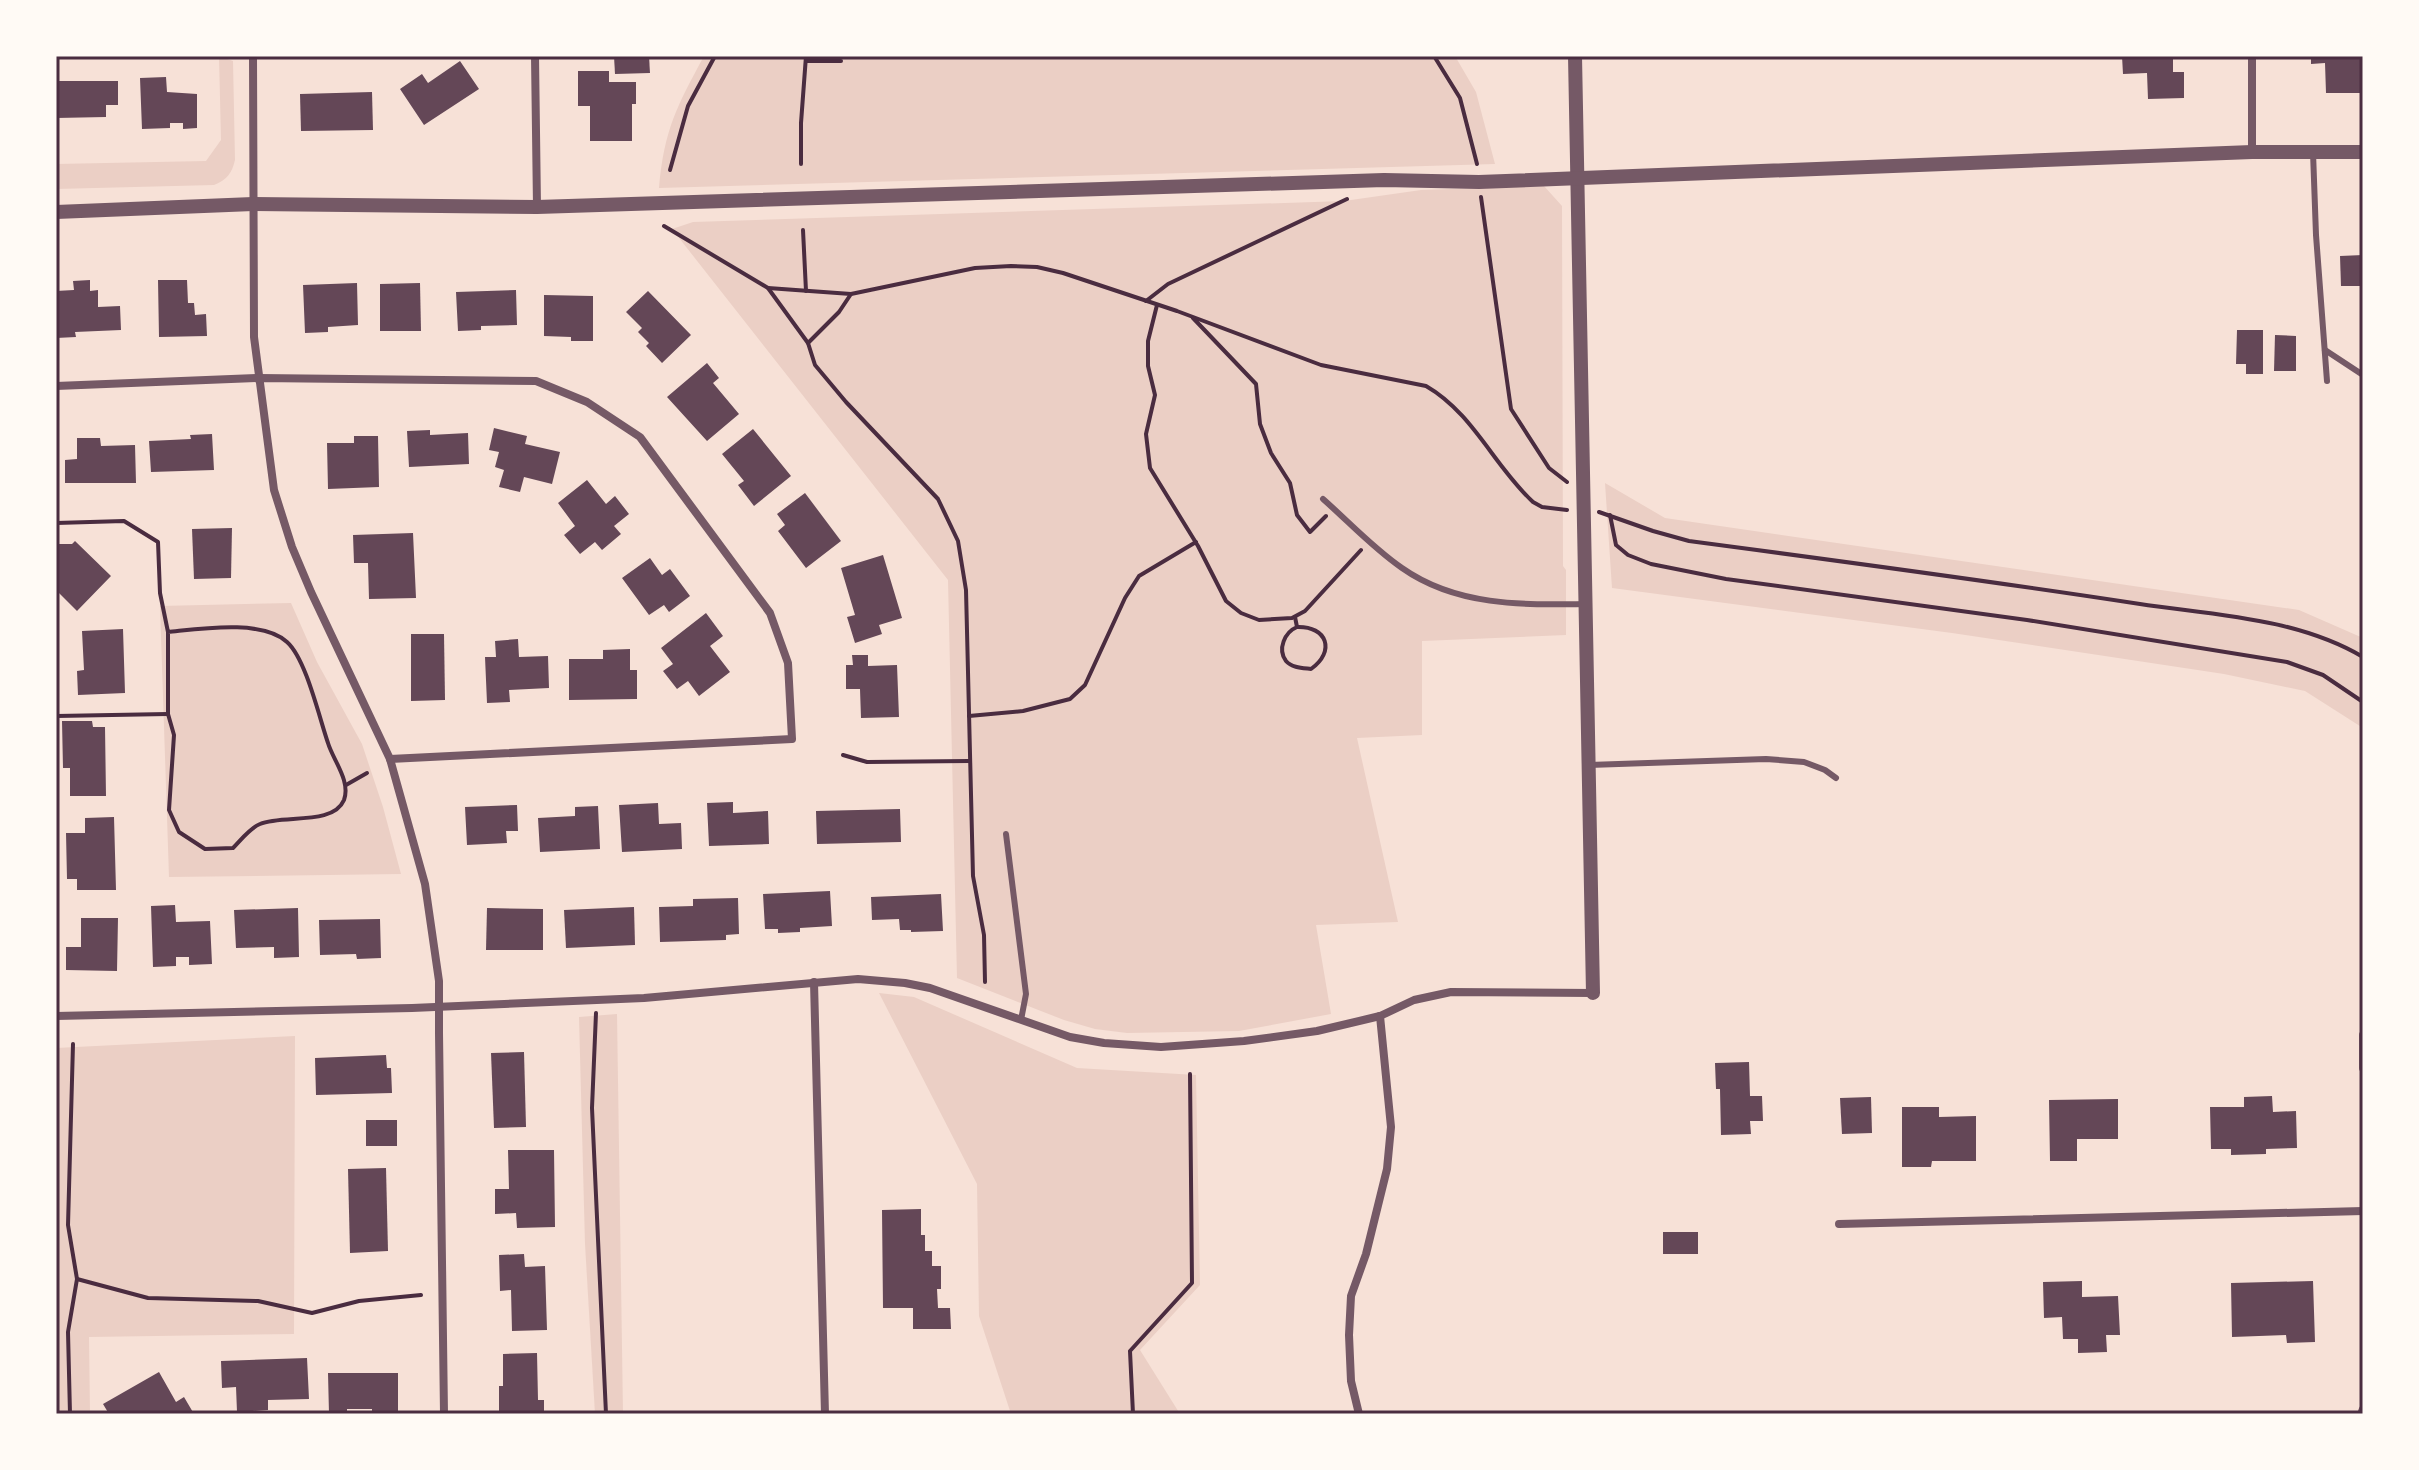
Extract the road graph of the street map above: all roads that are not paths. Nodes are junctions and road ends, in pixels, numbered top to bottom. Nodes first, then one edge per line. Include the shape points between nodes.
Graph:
1 (253, 56) edge
2 (535, 56) edge
3 (1575, 56) edge
4 (2252, 56) edge
5 (2252, 152) junction
6 (2313, 152) junction
7 (2363, 152) edge
8 (1577, 178) junction
9 (253, 204) junction
10 (537, 207) junction
11 (56, 212) edge
12 (2325, 350) junction
13 (2363, 375) edge
14 (259, 378) junction
15 (2327, 381) dead end
16 (56, 386) edge
17 (1323, 499) dead end
18 (1585, 604) junction
19 (390, 759) junction
20 (1589, 765) junction
21 (1836, 778) dead end
22 (1006, 834) dead end
23 (814, 982) junction
24 (1593, 993) joint
25 (441, 1006) junction
26 (56, 1016) edge
27 (1380, 1016) junction
28 (1021, 1020) junction
29 (2363, 1035) edge
30 (2363, 1068) edge
31 (2363, 1211) edge
32 (1839, 1224) dead end
33 (444, 1414) edge
34 (825, 1414) edge
35 (1359, 1414) edge

1 - 9 street
2 - 10 street
3 - 8 street
4 - 5 street
5 - 6 street
5 - 8 street
6 - 7 street
6 - 12 lane
8 - 10 street
8 - 18 street
9 - 10 street
9 - 11 street
9 - 14 street
12 - 13 lane
12 - 15 lane
14 - 16 street
14 - 19 street via 274,490 292,547
14 - 19 street via 536,381 587,402 640,437 770,613 788,663 792,739
17 - 18 lane via 1401,568 1435,587 1513,606
18 - 20 street
19 - 25 street via 425,884
20 - 21 lane via 1766,759 1804,762
20 - 24 street
22 - 28 lane via 1026,994
23 - 25 street via 690,995
23 - 28 street via 905,983
23 - 34 street
24 - 27 street via 1451,992 1414,1000
25 - 26 street
25 - 33 street
27 - 28 street via 1317,1031 1161,1047 1070,1037
27 - 35 street via 1391,1127 1384,1183 1351,1296 1351,1381
29 - 30 street
31 - 32 street

